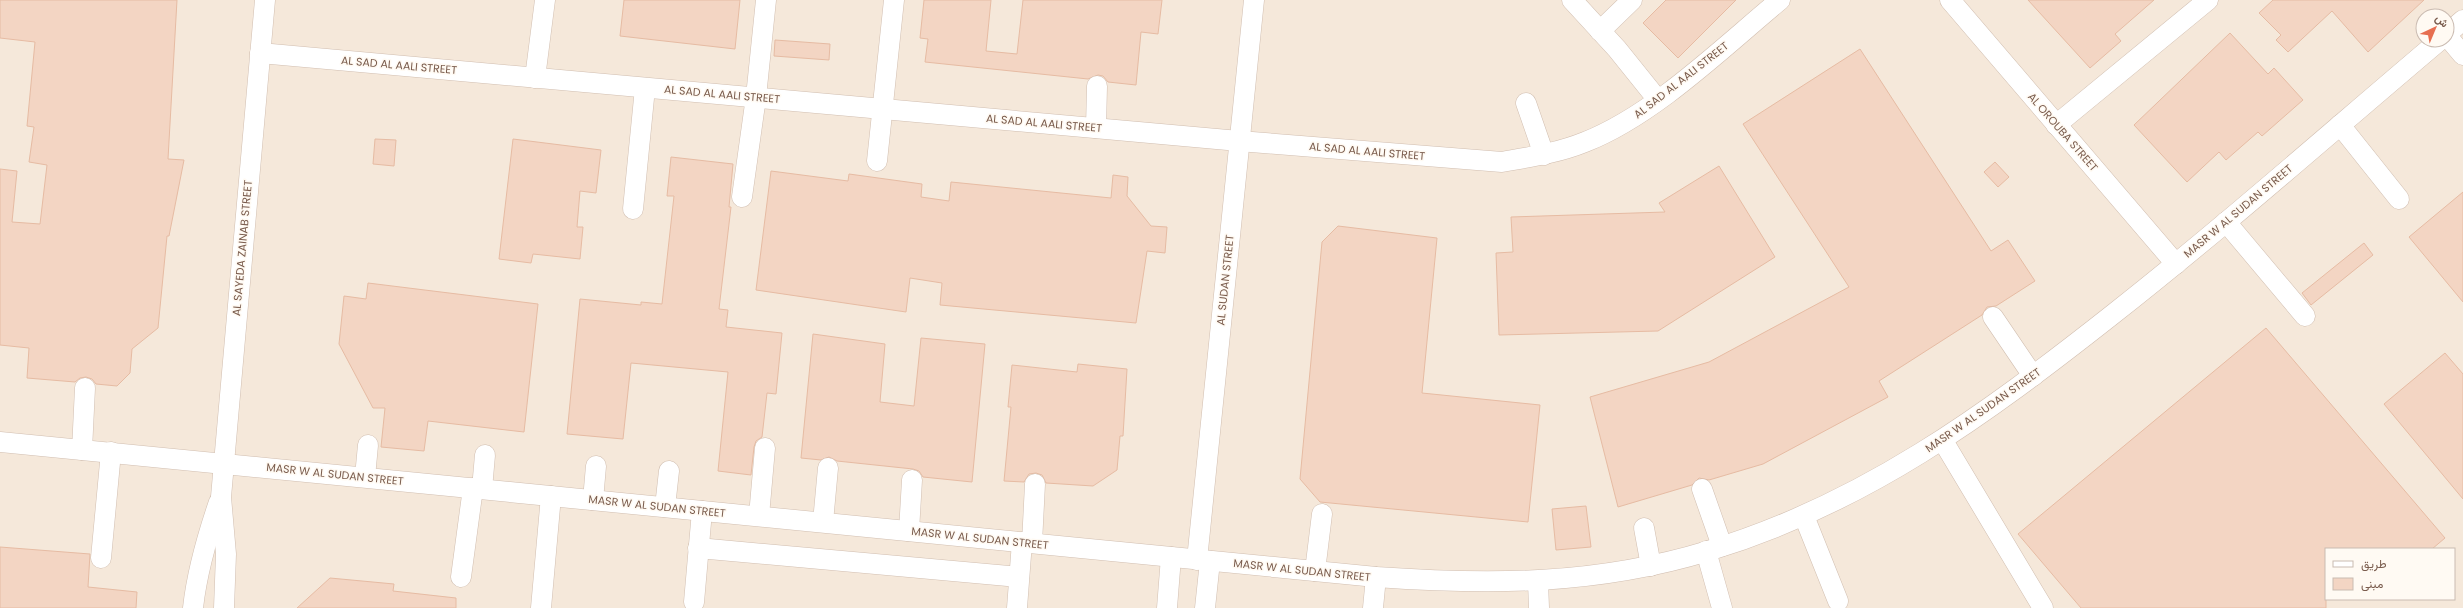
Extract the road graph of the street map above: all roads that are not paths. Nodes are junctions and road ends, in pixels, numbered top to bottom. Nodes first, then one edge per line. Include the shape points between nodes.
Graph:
1 (265, 0) edge
2 (545, 0) edge
3 (766, 0) edge
4 (894, 0) edge
5 (1254, 0) edge
6 (1572, 0) edge
7 (1632, 0) edge
8 (1780, 0) edge
9 (1950, 0) edge
10 (2208, 0) edge
11 (2463, 20) edge
12 (2455, 28) edge
13 (1600, 31) junction
14 (2455, 45) edge
15 (2431, 48) edge
16 (260, 53) junction
17 (2463, 55) edge
18 (535, 78) junction
19 (1097, 86) dead end
20 (645, 88) junction
21 (756, 97) junction
22 (1658, 100) junction
23 (1526, 103) dead end
24 (881, 109) junction
25 (2056, 125) junction
26 (2340, 125) junction
27 (1096, 128) junction
28 (1239, 141) junction
29 (1544, 155) junction
30 (877, 161) dead end
31 (742, 197) dead end
32 (2399, 199) dead end
33 (633, 209) dead end
34 (2226, 222) junction
35 (2176, 264) junction
36 (2305, 316) dead end
37 (1993, 318) dead end
38 (2033, 376) junction
39 (85, 388) dead end
40 (1943, 441) junction
41 (0, 442) edge
42 (368, 445) dead end
43 (765, 448) dead end
44 (82, 450) junction
45 (111, 452) junction
46 (485, 455) dead end
47 (223, 463) junction
48 (596, 466) dead end
49 (828, 468) dead end
50 (669, 471) dead end
51 (365, 477) junction
52 (912, 480) dead end
53 (1035, 484) dead end
54 (478, 488) junction
55 (1702, 489) dead end
56 (220, 496) junction
57 (551, 496) junction
58 (592, 500) junction
59 (665, 507) junction
60 (702, 511) junction
61 (1322, 514) dead end
62 (760, 516) junction
63 (1804, 516) junction
64 (823, 522) junction
65 (1644, 528) dead end
66 (909, 531) junction
67 (1027, 543) junction
68 (698, 548) junction
69 (1714, 549) junction
70 (1171, 557) junction
71 (101, 558) dead end
72 (1204, 560) junction
73 (1651, 566) junction
74 (1316, 571) junction
75 (461, 577) dead end
76 (1019, 577) junction
77 (1376, 577) junction
78 (1538, 582) junction
79 (1838, 601) dead end
80 (694, 602) dead end
81 (193, 608) edge
82 (224, 608) edge
83 (541, 608) edge
84 (1017, 608) edge
85 (1167, 608) edge
86 (1205, 608) edge
87 (1373, 608) edge
88 (1539, 608) edge
89 (1722, 608) edge
90 (2043, 608) edge

1 - 16 lane, AL SAYEDA ZAINAB STREET
2 - 18 lane
3 - 21 lane
4 - 24 lane
5 - 28 lane, AL SUDAN STREET
6 - 13 lane
7 - 13 lane
8 - 22 lane, AL SAD AL AALI STREET
9 - 25 lane, AL OROUBA STREET
10 - 25 lane
11 - 12 lane
13 - 22 lane
14 - 17 lane
15 - 26 lane, MASR W AL SUDAN STREET
16 - 18 lane, AL SAD AL AALI STREET
16 - 47 lane, AL SAYEDA ZAINAB STREET
18 - 20 lane, AL SAD AL AALI STREET
19 - 27 lane
20 - 21 lane, AL SAD AL AALI STREET
20 - 33 lane
21 - 24 lane, AL SAD AL AALI STREET
21 - 31 lane
22 - 29 lane, AL SAD AL AALI STREET via 1617,127 1585,142
23 - 29 lane
24 - 27 lane, AL SAD AL AALI STREET
24 - 30 lane
25 - 35 lane, AL OROUBA STREET
26 - 32 lane
26 - 34 lane, MASR W AL SUDAN STREET
27 - 28 lane, AL SAD AL AALI STREET
28 - 29 lane, AL SAD AL AALI STREET via 1502,162
28 - 72 lane, AL SUDAN STREET
34 - 35 lane, MASR W AL SUDAN STREET
34 - 36 lane
35 - 38 lane, MASR W AL SUDAN STREET
37 - 38 lane
38 - 40 lane, MASR W AL SUDAN STREET
39 - 44 lane
40 - 63 lane, MASR W AL SUDAN STREET via 1870,484
40 - 90 lane
41 - 44 lane, MASR W AL SUDAN STREET
42 - 51 lane
43 - 62 lane
44 - 45 lane, MASR W AL SUDAN STREET
45 - 47 lane, MASR W AL SUDAN STREET
45 - 71 lane
46 - 54 lane
47 - 51 lane, MASR W AL SUDAN STREET
47 - 56 lane, AL SAYEDA ZAINAB STREET
48 - 58 lane
49 - 64 lane
50 - 59 lane
51 - 54 lane, MASR W AL SUDAN STREET
52 - 66 lane
53 - 67 lane
54 - 57 lane, MASR W AL SUDAN STREET
54 - 75 lane
55 - 69 lane
56 - 81 lane, AL SAYEDA ZAINAB STREET via 195,583
56 - 82 lane, AL SAYEDA ZAINAB STREET via 226,554
57 - 58 lane, MASR W AL SUDAN STREET
57 - 83 lane
58 - 59 lane, MASR W AL SUDAN STREET
59 - 60 lane, MASR W AL SUDAN STREET
60 - 62 lane, MASR W AL SUDAN STREET
60 - 68 lane
61 - 74 lane
62 - 64 lane, MASR W AL SUDAN STREET
63 - 69 lane, MASR W AL SUDAN STREET
63 - 79 lane
64 - 66 lane, MASR W AL SUDAN STREET
65 - 73 lane
66 - 67 lane, MASR W AL SUDAN STREET
67 - 70 lane, MASR W AL SUDAN STREET
67 - 76 lane
68 - 76 lane
68 - 80 lane
69 - 73 lane, MASR W AL SUDAN STREET
69 - 89 lane
70 - 72 lane, MASR W AL SUDAN STREET
70 - 85 lane
72 - 74 lane, MASR W AL SUDAN STREET
72 - 86 lane, AL SUDAN STREET
73 - 78 lane, MASR W AL SUDAN STREET
74 - 77 lane, MASR W AL SUDAN STREET
76 - 84 lane
77 - 78 lane, MASR W AL SUDAN STREET via 1457,583
77 - 87 lane
78 - 88 lane

